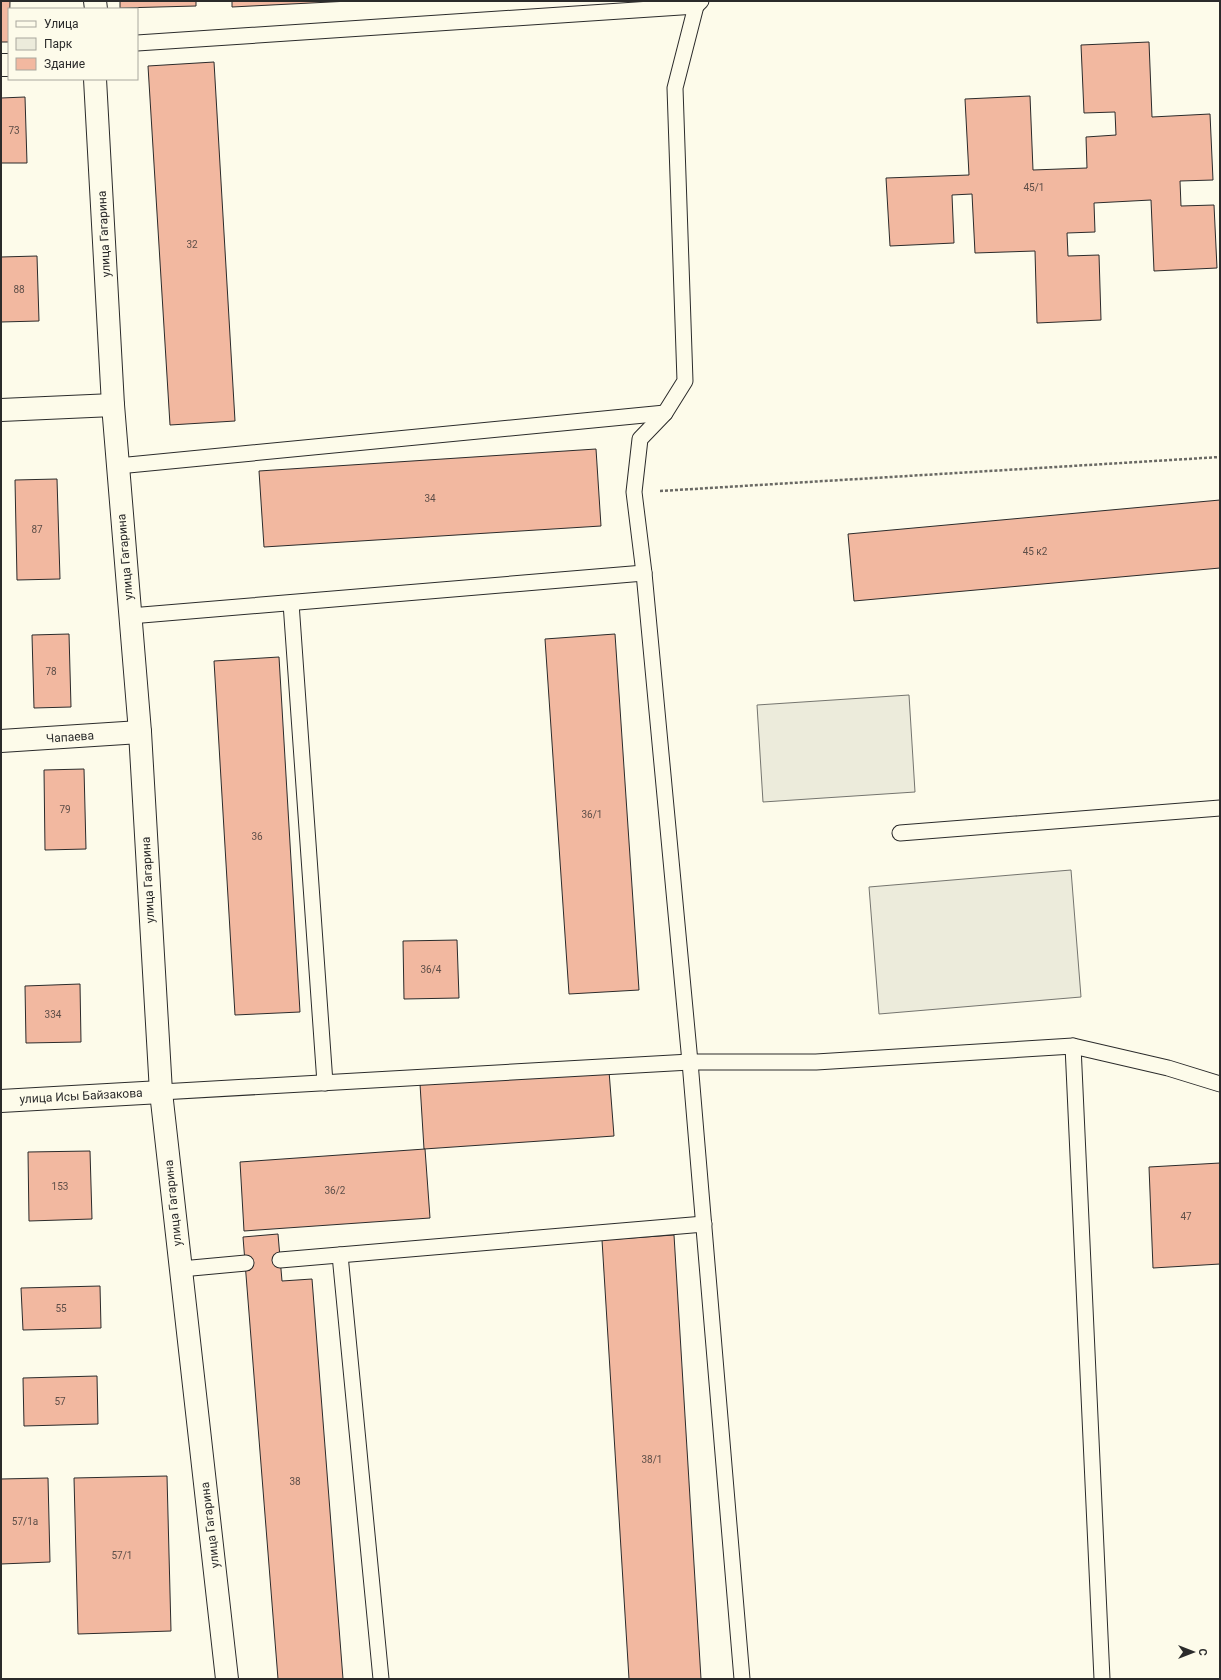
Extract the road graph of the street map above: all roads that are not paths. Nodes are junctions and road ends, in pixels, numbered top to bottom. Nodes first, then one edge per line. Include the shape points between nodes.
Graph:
1 (697, 3) edge
2 (138, 43) edge
3 (95, 80) edge
4 (113, 405) junction
5 (1, 410) edge
6 (665, 413) junction
7 (118, 466) junction
8 (644, 573) junction
9 (291, 603) junction
10 (130, 616) junction
11 (140, 732) junction
12 (1, 741) edge
13 (1220, 808) edge
14 (900, 833) dead end
15 (1073, 1046) junction
16 (690, 1062) junction
17 (325, 1083) junction
18 (1220, 1084) edge
19 (161, 1092) junction
20 (1, 1100) edge
21 (704, 1224) junction
22 (340, 1255) junction
23 (280, 1260) dead end
24 (246, 1263) dead end
25 (180, 1269) junction
26 (227, 1679) edge
27 (381, 1679) edge
28 (742, 1679) edge
29 (1102, 1679) edge

1 - 2 lane
1 - 6 lane via 675,88 685,381
3 - 4 street, улица Гагарина
4 - 5 street
4 - 7 street, улица Гагарина
6 - 7 lane
6 - 8 lane via 640,439 634,492
7 - 10 street, улица Гагарина
8 - 9 lane
8 - 16 lane
9 - 10 lane
9 - 17 lane
10 - 11 street, улица Гагарина
11 - 12 street, Чапаева
11 - 19 street, улица Гагарина
13 - 14 lane
15 - 16 lane via 816,1062
15 - 18 lane via 1168,1068
15 - 29 lane
16 - 17 lane
16 - 21 lane
17 - 19 lane
19 - 20 street, улица Исы Байзакова
19 - 25 street, улица Гагарина
21 - 22 lane
21 - 28 lane
22 - 23 lane
22 - 27 lane
24 - 25 lane
25 - 26 street, улица Гагарина

